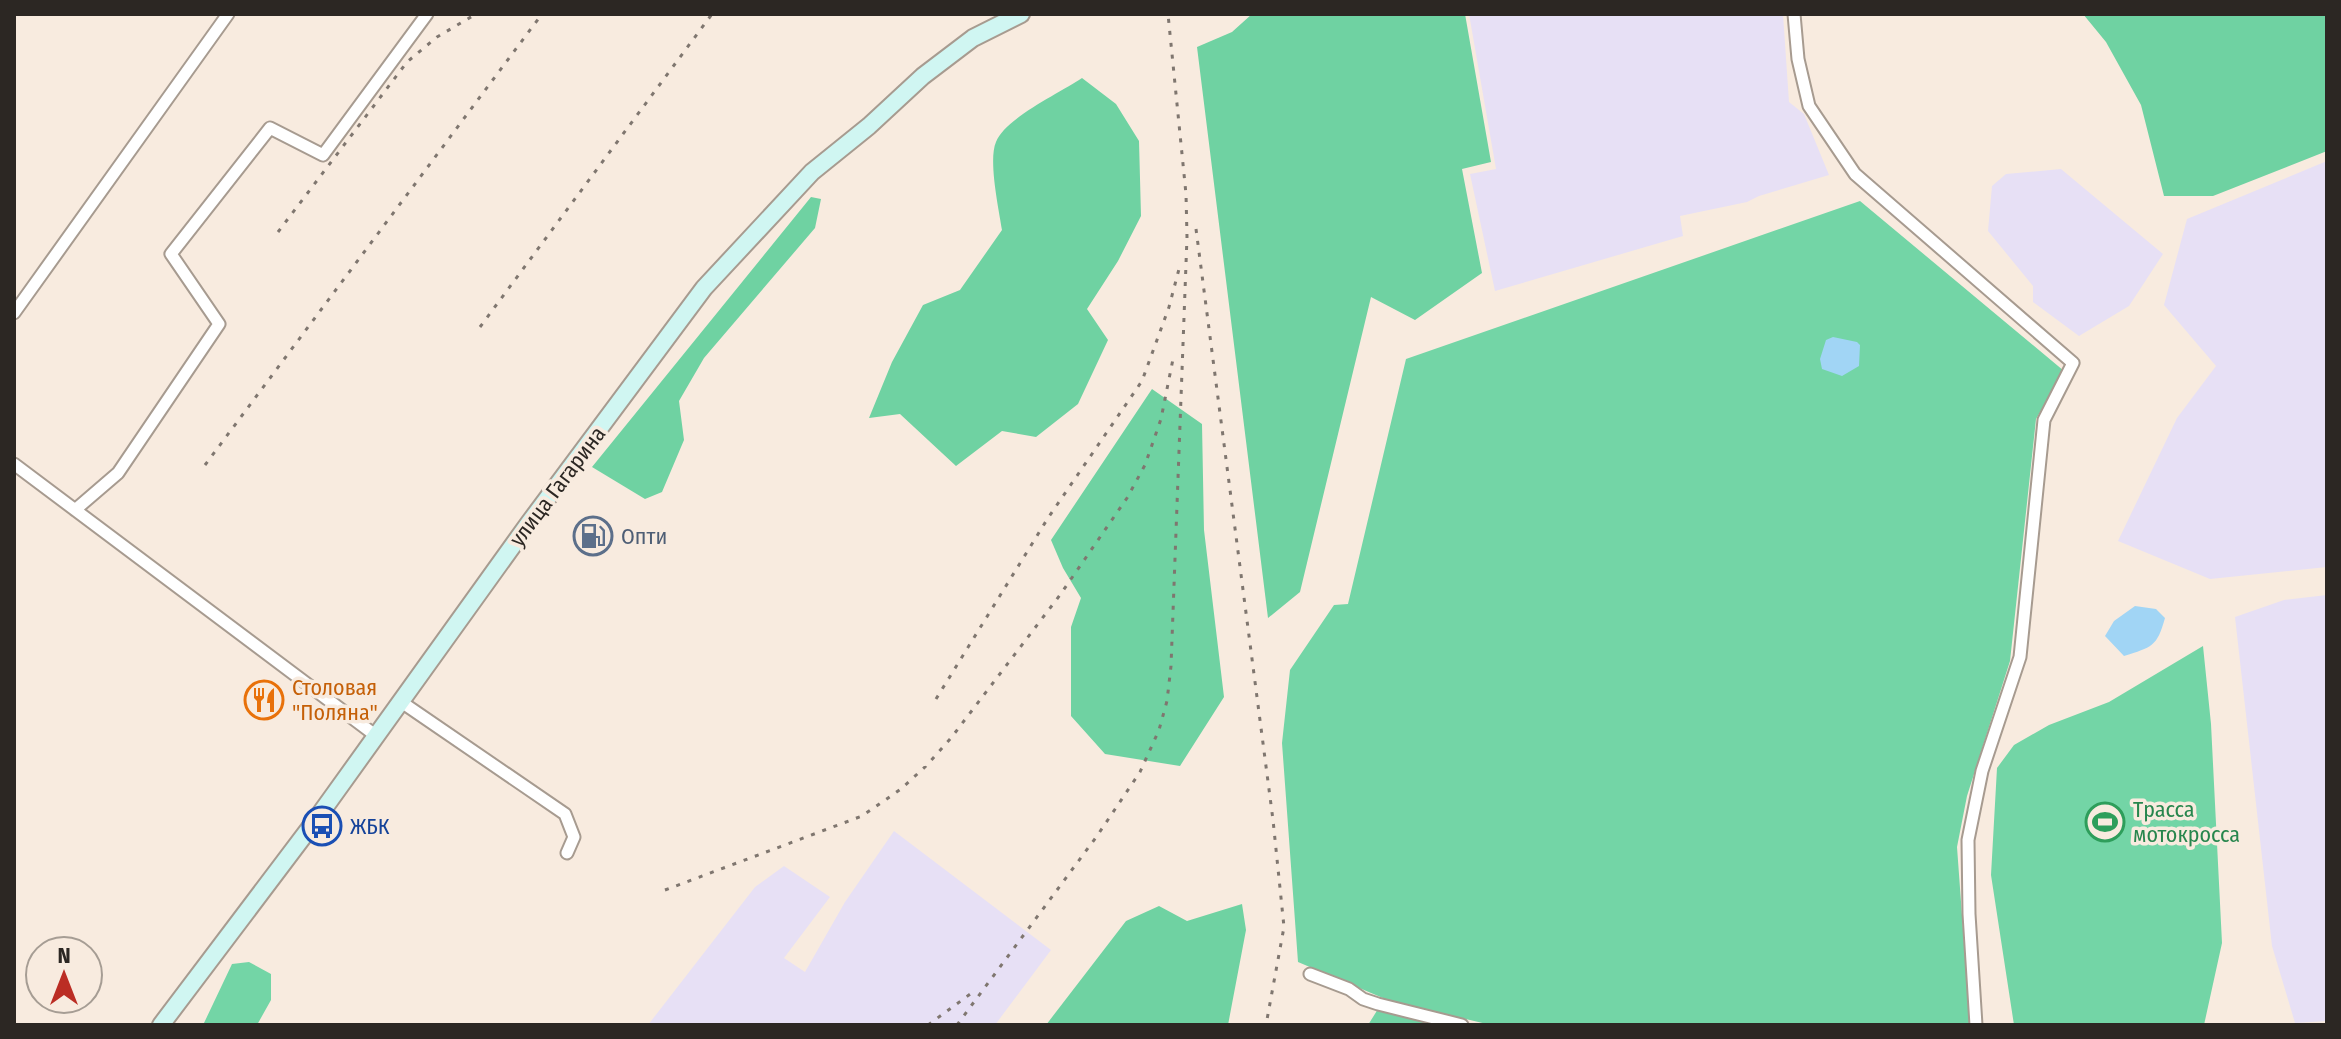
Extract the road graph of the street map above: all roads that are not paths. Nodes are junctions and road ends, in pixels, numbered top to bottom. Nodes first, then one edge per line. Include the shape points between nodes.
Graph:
1 (228, 14) edge
2 (427, 14) edge
3 (1021, 14) edge
4 (1794, 14) edge
5 (14, 313) edge
6 (14, 464) edge
7 (75, 510) junction
8 (400, 701) junction
9 (375, 735) junction
10 (567, 853) dead end
11 (1310, 974) dead end
12 (161, 1025) edge
13 (1462, 1025) edge
14 (1976, 1025) edge

1 - 5 street
2 - 7 street via 323,155 270,128 171,254 219,324 118,473
3 - 8 main road, улица Гагарина via 973,38 923,76 812,172 704,288
4 - 14 street via 1809,106 1855,174 2073,363 2044,420 2020,657 1982,771 1968,840
6 - 7 street
7 - 9 street
8 - 9 main road, улица Гагарина
8 - 10 street via 565,814 574,837
9 - 12 main road, улица Гагарина
11 - 13 street via 1363,999

